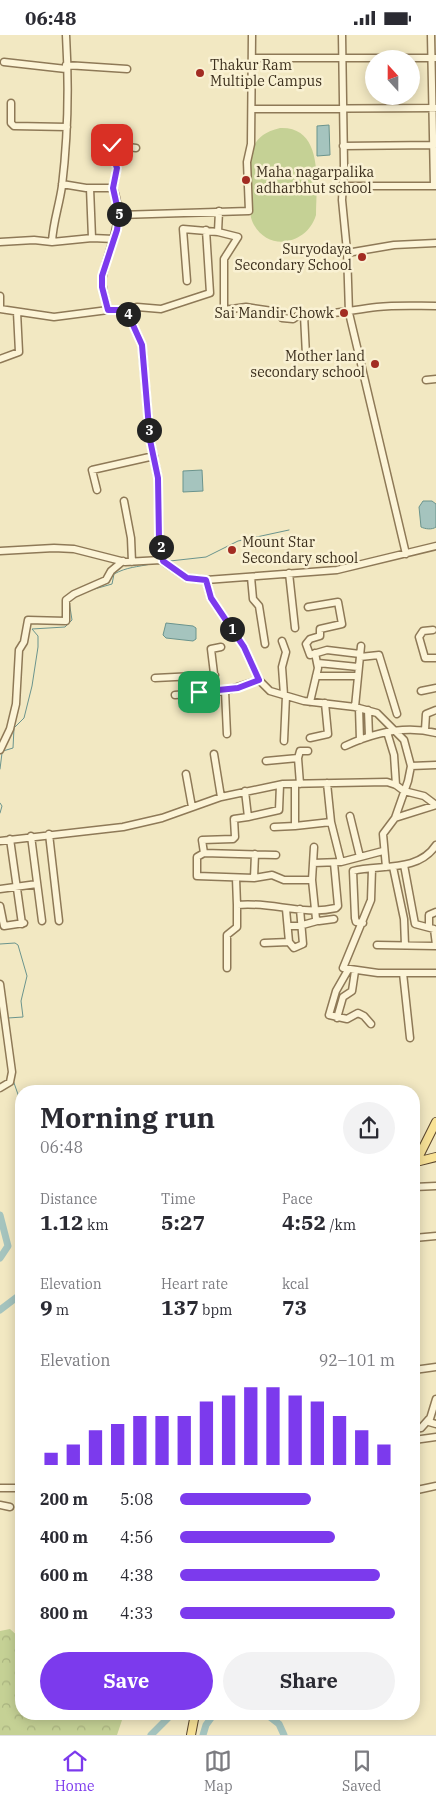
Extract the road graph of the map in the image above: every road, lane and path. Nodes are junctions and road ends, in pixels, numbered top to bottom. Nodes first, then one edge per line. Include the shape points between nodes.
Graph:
1 (66, 35) edge
2 (252, 35) edge
3 (342, 35) edge
4 (431, 35) edge
5 (434, 57) edge
6 (252, 58) junction
7 (342, 58) junction
8 (4, 62) dead end
9 (66, 67) junction
10 (127, 69) dead end
11 (11, 103) dead end
12 (434, 108) edge
13 (252, 109) junction
14 (342, 110) junction
15 (67, 127) junction
16 (434, 145) edge
17 (343, 146) junction
18 (136, 148) dead end
19 (62, 184) junction
20 (343, 186) junction
21 (435, 186) edge
22 (90, 188) junction
23 (113, 188) junction
24 (219, 211) junction
25 (119, 215) junction
26 (206, 230) junction
27 (218, 232) junction
28 (92, 238) junction
29 (114, 239) junction
30 (0, 242) edge
31 (52, 242) junction
32 (436, 243) edge
33 (347, 253) junction
34 (187, 281) dead end
35 (0, 296) edge
36 (436, 307) edge
37 (0, 309) edge
38 (108, 310) junction
39 (17, 312) junction
40 (126, 312) junction
41 (349, 313) junction
42 (304, 315) junction
43 (306, 355) dead end
44 (0, 359) edge
45 (436, 379) edge
46 (426, 380) dead end
47 (154, 456) junction
48 (97, 490) dead end
49 (124, 501) dead end
50 (436, 546) edge
51 (0, 551) edge
52 (406, 555) junction
53 (123, 561) junction
54 (163, 561) junction
55 (132, 562) junction
56 (289, 573) junction
57 (251, 577) junction
58 (206, 580) junction
59 (308, 607) dead end
60 (295, 628) dead end
61 (434, 630) dead end
62 (282, 641) dead end
63 (265, 644) dead end
64 (221, 647) dead end
65 (360, 652) junction
66 (315, 653) junction
67 (436, 658) edge
68 (318, 663) junction
69 (358, 667) junction
70 (215, 675) junction
71 (316, 676) junction
72 (155, 677) dead end
73 (358, 677) junction
74 (259, 680) junction
75 (436, 688) edge
76 (216, 690) junction
77 (225, 691) junction
78 (420, 691) dead end
79 (175, 695) dead end
80 (285, 695) junction
81 (310, 702) junction
82 (325, 703) junction
83 (357, 707) junction
84 (368, 710) junction
85 (436, 710) edge
86 (397, 714) dead end
87 (424, 730) junction
88 (387, 731) junction
89 (397, 731) junction
90 (436, 733) edge
91 (227, 735) dead end
92 (369, 736) junction
93 (310, 737) dead end
94 (360, 740) junction
95 (284, 741) dead end
96 (345, 746) dead end
97 (0, 750) edge
98 (308, 751) dead end
99 (214, 754) dead end
100 (298, 758) junction
101 (266, 761) dead end
102 (436, 765) edge
103 (410, 766) junction
104 (186, 775) dead end
105 (327, 783) junction
106 (297, 784) junction
107 (280, 785) junction
108 (396, 785) junction
109 (244, 791) junction
110 (404, 791) junction
111 (221, 797) junction
112 (436, 805) edge
113 (192, 807) junction
114 (350, 816) dead end
115 (248, 817) junction
116 (395, 818) junction
117 (331, 823) junction
118 (295, 826) junction
119 (274, 827) dead end
120 (49, 834) junction
121 (31, 836) junction
122 (10, 839) junction
123 (0, 841) edge
124 (436, 845) edge
125 (314, 847) dead end
126 (383, 851) junction
127 (204, 853) junction
128 (429, 853) junction
129 (255, 854) junction
130 (276, 855) dead end
131 (360, 857) junction
132 (435, 858) edge
133 (313, 863) junction
134 (338, 863) junction
135 (404, 865) junction
136 (389, 867) junction
137 (372, 869) junction
138 (236, 878) junction
139 (254, 878) junction
140 (312, 880) junction
141 (37, 884) junction
142 (16, 887) junction
143 (0, 889) edge
144 (237, 905) junction
145 (0, 906) edge
146 (286, 909) junction
147 (300, 909) junction
148 (315, 910) junction
149 (436, 913) edge
150 (334, 919) dead end
151 (42, 921) dead end
152 (59, 921) dead end
153 (317, 921) junction
154 (363, 923) junction
155 (302, 925) junction
156 (288, 926) junction
157 (429, 927) junction
158 (289, 942) junction
159 (264, 943) dead end
160 (377, 945) dead end
161 (405, 945) junction
162 (436, 946) edge
163 (227, 968) dead end
164 (352, 971) junction
165 (403, 973) junction
166 (436, 973) edge
167 (0, 984) edge
168 (337, 1018) junction
169 (371, 1024) dead end
170 (410, 1038) dead end
171 (0, 1088) edge
172 (436, 1122) edge
173 (432, 1138) edge
174 (420, 1156) edge
175 (436, 1157) edge
176 (420, 1162) edge
177 (436, 1186) edge
178 (420, 1187) edge
179 (436, 1236) edge
180 (420, 1237) edge
181 (436, 1367) edge
182 (420, 1369) edge
183 (436, 1399) edge
184 (431, 1421) edge
185 (420, 1428) edge
186 (433, 1437) edge
187 (420, 1439) edge
188 (436, 1486) edge
189 (0, 1488) edge
190 (15, 1488) edge
191 (420, 1490) edge
192 (0, 1505) edge
193 (10, 1507) dead end
194 (195, 1720) edge
195 (191, 1735) edge

1 - 9 street
2 - 6 street
3 - 7 street
4 - 5 street
5 - 7 street
5 - 12 street
6 - 7 street
6 - 13 street
7 - 14 street
8 - 9 street
9 - 10 street
9 - 15 street
11 - 15 street via 11,123 14,126
12 - 14 street
12 - 16 street
13 - 14 street
13 - 24 street via 247,161 249,211
14 - 17 street
15 - 19 street
16 - 17 street
16 - 21 street
17 - 20 street
18 - 23 street via 112,145 117,168
19 - 22 street
19 - 31 street via 58,215 53,221
20 - 21 street
20 - 33 street
22 - 23 street
22 - 28 street
23 - 25 street
24 - 25 street
24 - 27 street
25 - 29 street
26 - 27 street
26 - 34 street via 183,229
26 - 40 street via 210,293 161,309 133,308
27 - 42 street via 238,237 224,259 224,310 258,308 279,312 282,319
28 - 29 street
28 - 31 street
29 - 38 street via 102,276
30 - 31 street
32 - 33 street via 394,245
33 - 41 street
35 - 37 street
36 - 41 street via 375,307
37 - 39 street
38 - 39 street via 66,317
38 - 40 street
39 - 44 street via 19,352
40 - 47 street via 142,345
41 - 42 street
41 - 52 street
42 - 43 street
45 - 46 street
47 - 48 street via 92,469
47 - 54 street
49 - 55 street
50 - 52 street
51 - 53 street via 74,549
52 - 56 street via 337,571
53 - 55 street
53 - 97 street via 111,571 106,581 66,600 66,621 28,621 19,650 16,704 10,729
54 - 55 street
54 - 58 street via 187,578
56 - 57 street
56 - 60 street
57 - 58 street
57 - 63 street via 253,599 260,606
58 - 74 street via 211,598 244,647
59 - 66 street via 338,602 342,624 320,629 320,636 306,643 310,655
61 - 67 street via 423,631 420,637 424,658
62 - 80 street via 286,652 282,667
64 - 70 street via 211,649
65 - 66 street via 326,650
65 - 69 street
65 - 86 street via 379,655
66 - 68 street
68 - 69 street
68 - 71 street
69 - 73 street
70 - 72 street
70 - 76 street
71 - 73 street
71 - 81 street
73 - 83 street
74 - 77 street
74 - 80 street via 270,691
75 - 78 street
76 - 77 street
76 - 79 street
77 - 91 street
80 - 81 street
80 - 95 street
81 - 82 street
82 - 83 street
82 - 93 street via 328,734
83 - 84 street
83 - 94 street
84 - 89 street via 383,717
84 - 92 street
85 - 87 street via 426,714
87 - 89 street
87 - 90 street
88 - 89 street
88 - 92 street
88 - 108 street via 394,755
89 - 103 street via 404,740
92 - 94 street
94 - 96 street
98 - 100 street via 300,751
99 - 111 street
100 - 101 street
100 - 106 street
102 - 103 street
103 - 110 street
104 - 113 street
105 - 106 street
105 - 108 street via 387,782
105 - 117 street
106 - 107 street
106 - 118 street
107 - 109 street
107 - 115 street via 279,810
108 - 110 street
109 - 111 street
109 - 115 street
110 - 112 street via 424,796
110 - 116 street
111 - 113 street
112 - 116 street
113 - 120 street via 123,827
114 - 131 street
115 - 127 street via 234,819 233,839 202,840
116 - 126 street via 383,834
117 - 118 street
117 - 134 street
118 - 119 street
120 - 121 street
120 - 152 street
121 - 122 street
121 - 141 street
122 - 123 street
122 - 142 street
124 - 128 street
125 - 133 street
126 - 131 street
126 - 136 street
127 - 129 street
127 - 138 street via 197,857 197,876
128 - 132 street
128 - 135 street
129 - 130 street
129 - 139 street
131 - 134 street
133 - 134 street
133 - 140 street
134 - 148 street via 338,905 332,909
135 - 136 street
135 - 157 street via 415,924
136 - 137 street
136 - 161 street via 404,919
137 - 154 street via 371,900
137 - 154 street via 352,872 355,918 356,922
138 - 139 street
138 - 144 street
139 - 140 street via 272,875 279,879
140 - 148 street
141 - 142 street
141 - 151 street
142 - 143 street
142 - 145 street via 23,924 4,925
144 - 146 street
144 - 163 street via 237,927 227,935
146 - 147 street
146 - 156 street
147 - 148 street
147 - 155 street
148 - 153 street
149 - 157 street via 429,915
150 - 153 street
153 - 155 street
154 - 164 street via 343,966
155 - 156 street
155 - 158 street via 302,946 292,947
156 - 158 street
157 - 162 street via 434,929
158 - 159 street
160 - 161 street
161 - 162 street
164 - 165 street
164 - 168 street via 352,991 343,997
164 - 168 street via 336,991 329,1015
165 - 166 street
165 - 170 street
167 - 171 street via 12,1072 10,1082
168 - 169 street via 347,1019 358,1013
172 - 173 main road
173 - 174 main road
175 - 176 main road
177 - 178 street
179 - 180 street
181 - 182 street
183 - 184 street
184 - 185 street
184 - 186 street
186 - 187 street
188 - 191 street
189 - 190 street
192 - 193 street
194 - 195 main road

